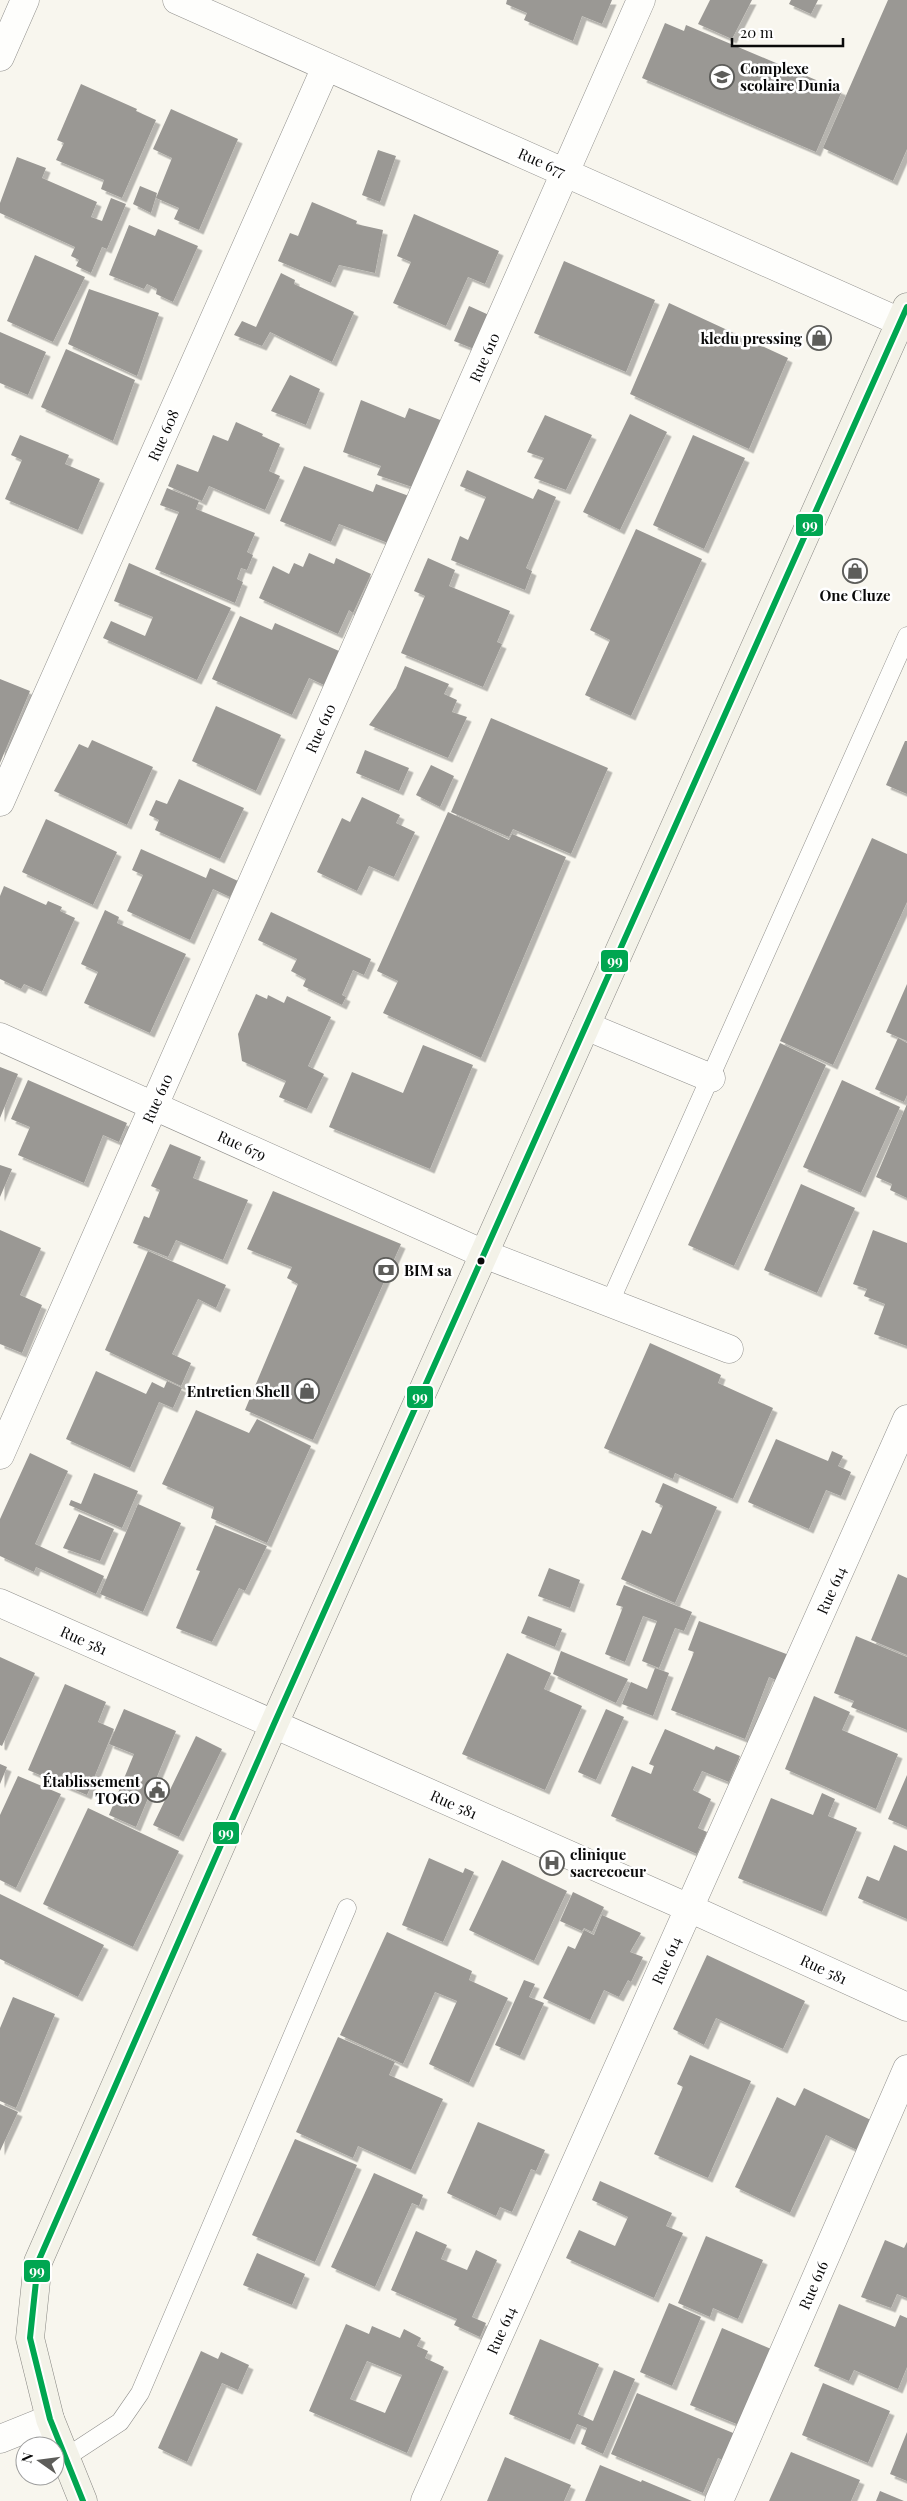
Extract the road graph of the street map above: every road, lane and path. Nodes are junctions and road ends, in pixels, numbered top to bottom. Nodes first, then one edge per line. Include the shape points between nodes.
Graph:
1 (26, 0) edge
2 (176, 0) edge
3 (640, 0) edge
4 (0, 57) edge
5 (326, 67) junction
6 (565, 173) junction
7 (905, 318) edge
8 (907, 636) edge
9 (0, 802) edge
10 (586, 1026) junction
11 (0, 1037) edge
12 (711, 1078) junction
13 (154, 1106) junction
14 (484, 1254) junction
15 (610, 1302) junction
16 (729, 1349) dead end
17 (907, 1419) edge
18 (0, 1455) edge
19 (0, 1603) edge
20 (274, 1724) junction
21 (347, 1908) dead end
22 (689, 1908) junction
23 (907, 2008) edge
24 (907, 2068) edge
25 (50, 2419) junction
26 (57, 2436) edge
27 (0, 2439) edge
28 (65, 2458) joint
29 (83, 2501) edge
30 (425, 2501) edge
31 (719, 2501) edge

1 - 4 street
2 - 5 street, Rue 677
3 - 6 street, Rue 610
5 - 6 street, Rue 677
5 - 9 street, Rue 608
6 - 7 street, Rue 677
6 - 13 street, Rue 610
7 - 10 street
8 - 12 lane
10 - 12 street
10 - 14 street
11 - 13 street, Rue 679
12 - 15 lane
13 - 14 street, Rue 679
13 - 18 street, Rue 610
14 - 15 street, Rue 679
14 - 20 street
15 - 16 street, Rue 679
17 - 22 street, Rue 614
19 - 20 street, Rue 581
20 - 22 street, Rue 581
20 - 25 street via 38,2262 30,2338
21 - 28 lane via 140,2393 120,2422
22 - 23 street, Rue 581
22 - 30 street, Rue 614
24 - 31 street, Rue 616
25 - 26 street
25 - 27 street
28 - 29 street

